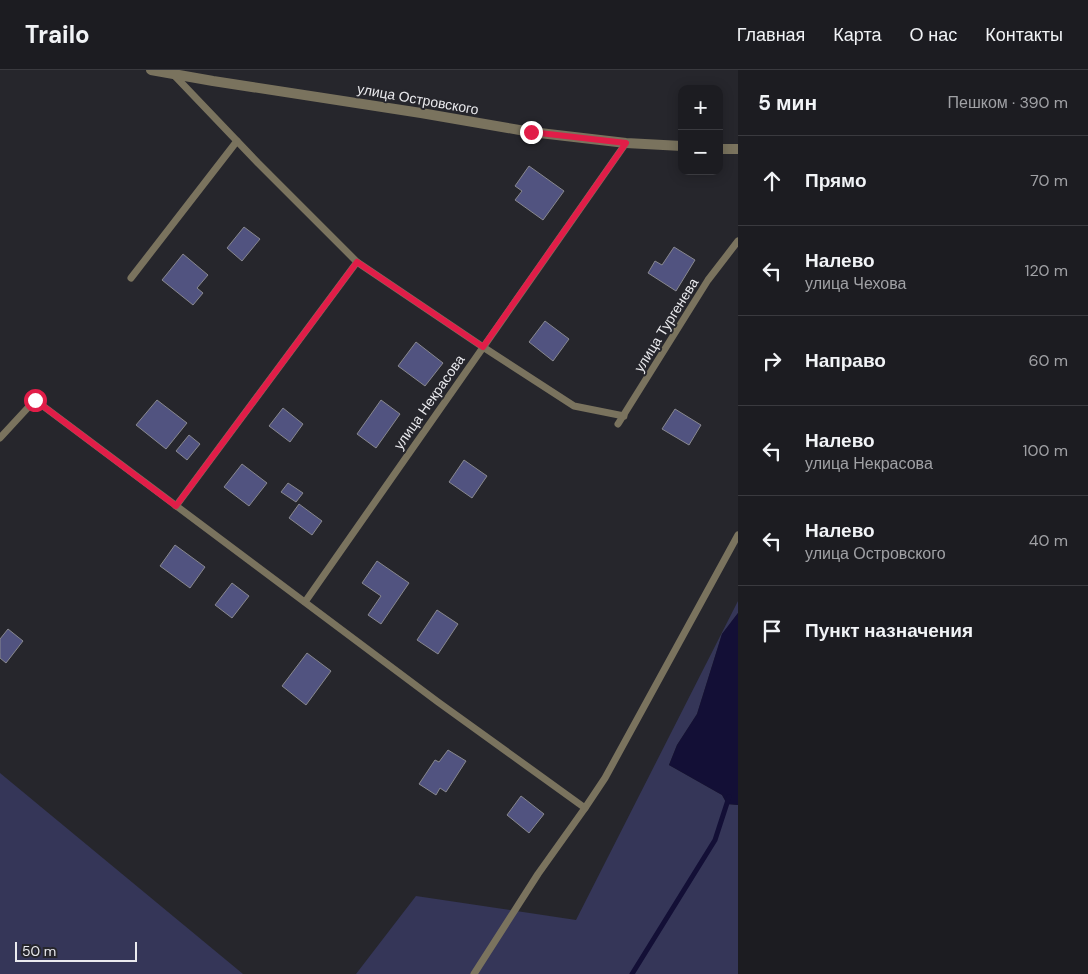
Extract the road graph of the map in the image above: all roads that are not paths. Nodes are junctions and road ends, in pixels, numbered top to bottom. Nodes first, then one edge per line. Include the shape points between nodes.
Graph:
1 (151, 70) edge
2 (173, 74) junction
3 (237, 141) junction
4 (626, 143) junction
5 (678, 146) edge
6 (723, 148) edge
7 (738, 149) edge
8 (738, 241) edge
9 (357, 262) junction
10 (131, 278) dead end
11 (483, 347) junction
12 (624, 416) junction
13 (618, 424) dead end
14 (0, 438) edge
15 (176, 506) junction
16 (738, 535) edge
17 (305, 602) junction
18 (586, 808) junction
19 (474, 974) edge

1 - 2 street, улица Островского
2 - 3 lane
2 - 4 street, улица Островского via 531,132
3 - 9 lane
3 - 10 lane
4 - 5 street, улица Островского
4 - 11 lane, улица Некрасова
6 - 7 street
8 - 12 lane, улица Тургенева via 708,280
9 - 11 lane
9 - 15 lane
11 - 12 lane via 574,406
11 - 17 lane, улица Некрасова
12 - 13 lane, улица Тургенева
14 - 15 lane via 35,400
15 - 17 lane
16 - 18 lane
17 - 18 lane
18 - 19 lane via 538,874

